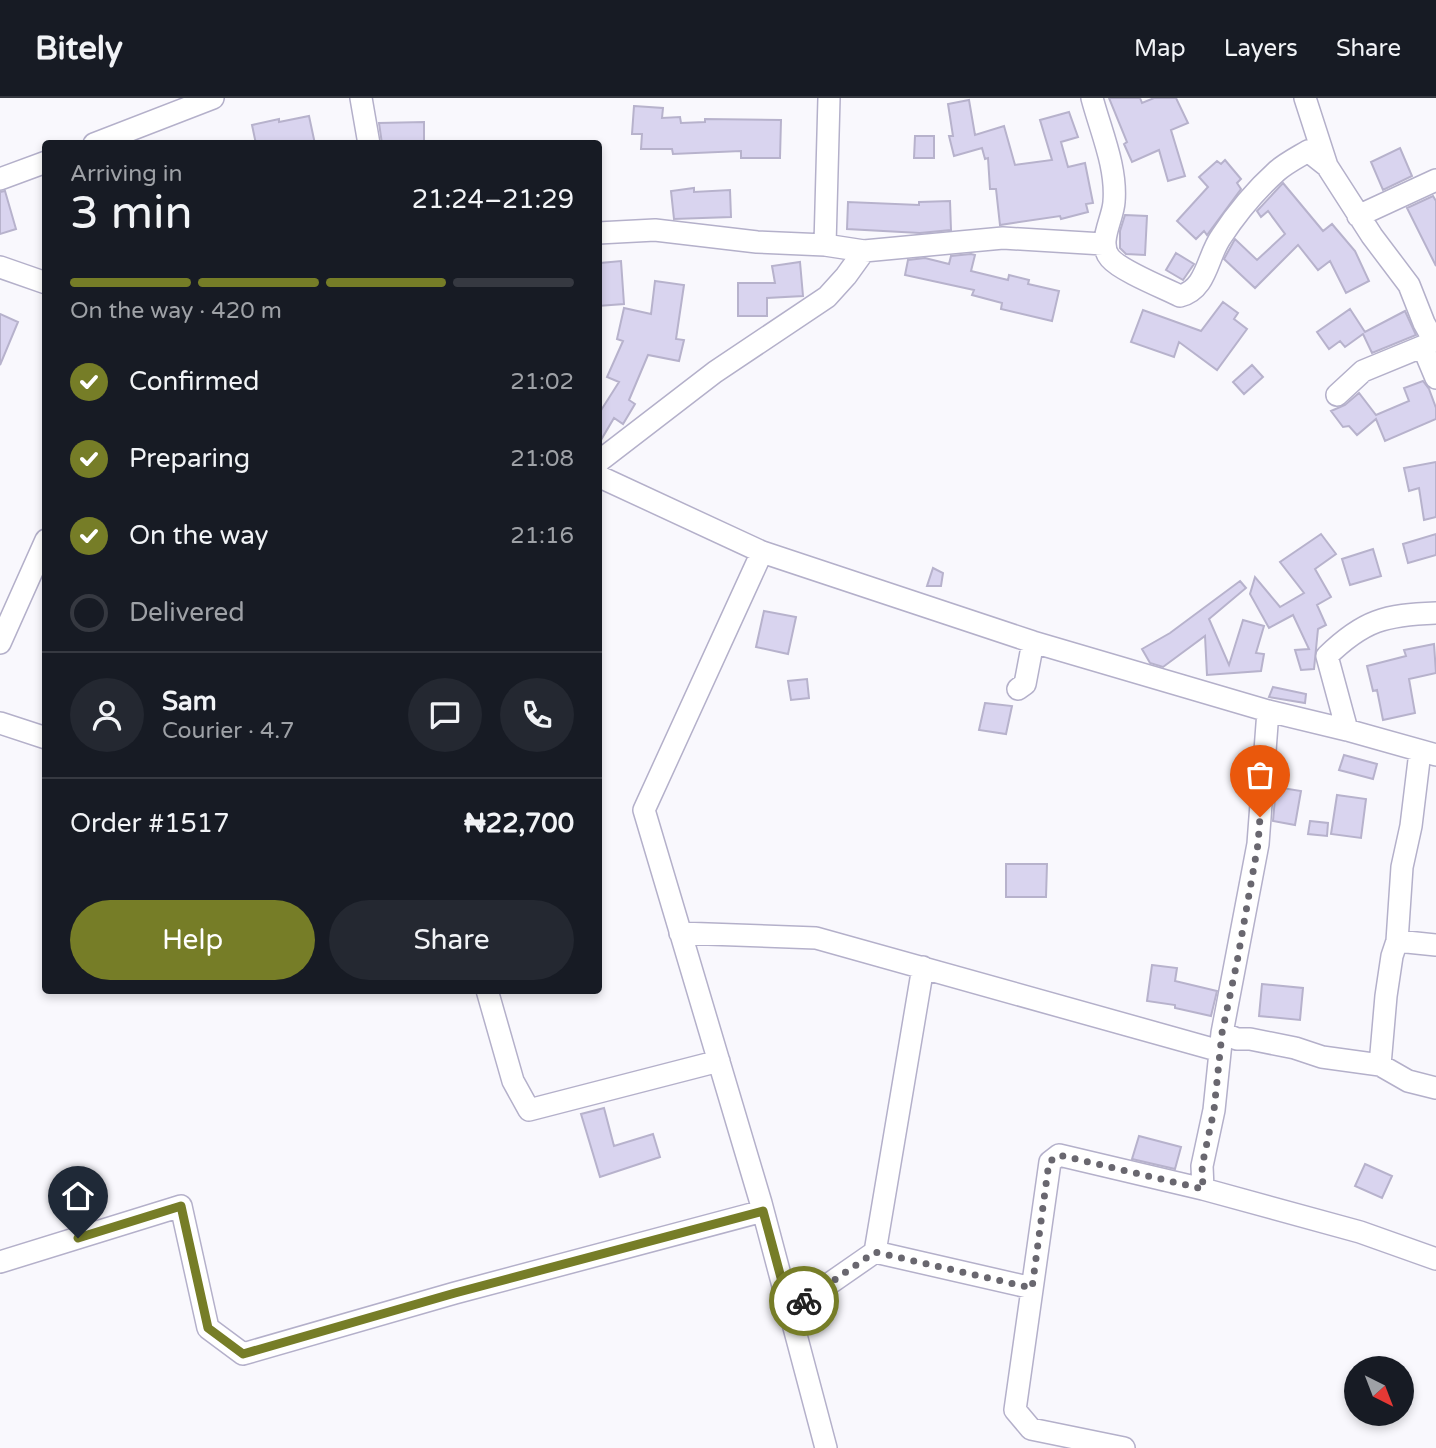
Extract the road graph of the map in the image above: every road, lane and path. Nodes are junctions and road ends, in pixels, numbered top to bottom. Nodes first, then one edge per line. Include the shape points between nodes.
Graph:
1 (213, 98) edge
2 (361, 98) edge
3 (829, 98) edge
4 (1092, 98) edge
5 (1305, 98) edge
6 (104, 140) edge
7 (368, 140) edge
8 (42, 163) edge
9 (1327, 166) junction
10 (0, 179) edge
11 (1436, 180) edge
12 (1358, 216) junction
13 (602, 233) edge
14 (1103, 244) junction
15 (825, 245) junction
16 (864, 251) junction
17 (0, 267) edge
18 (42, 282) edge
19 (1431, 343) edge
20 (1436, 378) edge
21 (1337, 395) dead end
22 (602, 459) edge
23 (602, 478) edge
24 (42, 549) edge
25 (762, 552) junction
26 (1436, 613) edge
27 (1033, 642) junction
28 (0, 643) edge
29 (1018, 689) dead end
30 (1268, 711) junction
31 (0, 723) edge
32 (1347, 730) junction
33 (42, 737) edge
34 (1428, 753) edge
35 (680, 933) junction
36 (1397, 941) junction
37 (1436, 945) edge
38 (923, 967) junction
39 (488, 994) edge
40 (1221, 1042) junction
41 (719, 1061) junction
42 (1380, 1065) junction
43 (1436, 1088) edge
44 (1203, 1189) junction
45 (763, 1211) junction
46 (875, 1252) junction
47 (1436, 1259) edge
48 (0, 1262) edge
49 (1032, 1288) junction
50 (790, 1311) junction
51 (826, 1448) edge
52 (1124, 1448) edge

1 - 6 street
2 - 7 street
3 - 15 street
4 - 14 street via 1115,178 1110,226
5 - 9 street
8 - 10 street
9 - 12 street
9 - 14 street via 1308,150 1279,169 1220,239 1192,293 1180,296 1124,268 1110,258
11 - 12 street
12 - 19 street via 1409,285
13 - 15 street via 655,230 757,243
14 - 16 street via 1003,239
15 - 16 street
16 - 22 street via 827,297 715,372
17 - 18 street
19 - 20 street
19 - 21 street via 1363,371
23 - 25 street
24 - 28 street
25 - 27 street
25 - 35 street via 644,810
26 - 32 street via 1381,618 1360,628 1327,656
27 - 29 street via 1025,684
27 - 30 street
30 - 32 street
30 - 40 street via 1258,844
31 - 33 street
32 - 34 street
34 - 36 street via 1402,867
35 - 38 street via 816,938
35 - 41 street
36 - 37 street
36 - 42 street
38 - 40 street
38 - 46 street
39 - 41 street via 513,1081 529,1110
40 - 42 street via 1250,1039 1322,1057
40 - 44 street via 1202,1166
41 - 45 street
42 - 43 street via 1408,1081
44 - 47 street via 1360,1232
44 - 49 street via 1059,1155 1049,1162
45 - 48 street via 243,1354 208,1328 181,1206
45 - 50 street
46 - 49 street
46 - 50 street
49 - 52 street via 1015,1410 1031,1429
50 - 51 street

